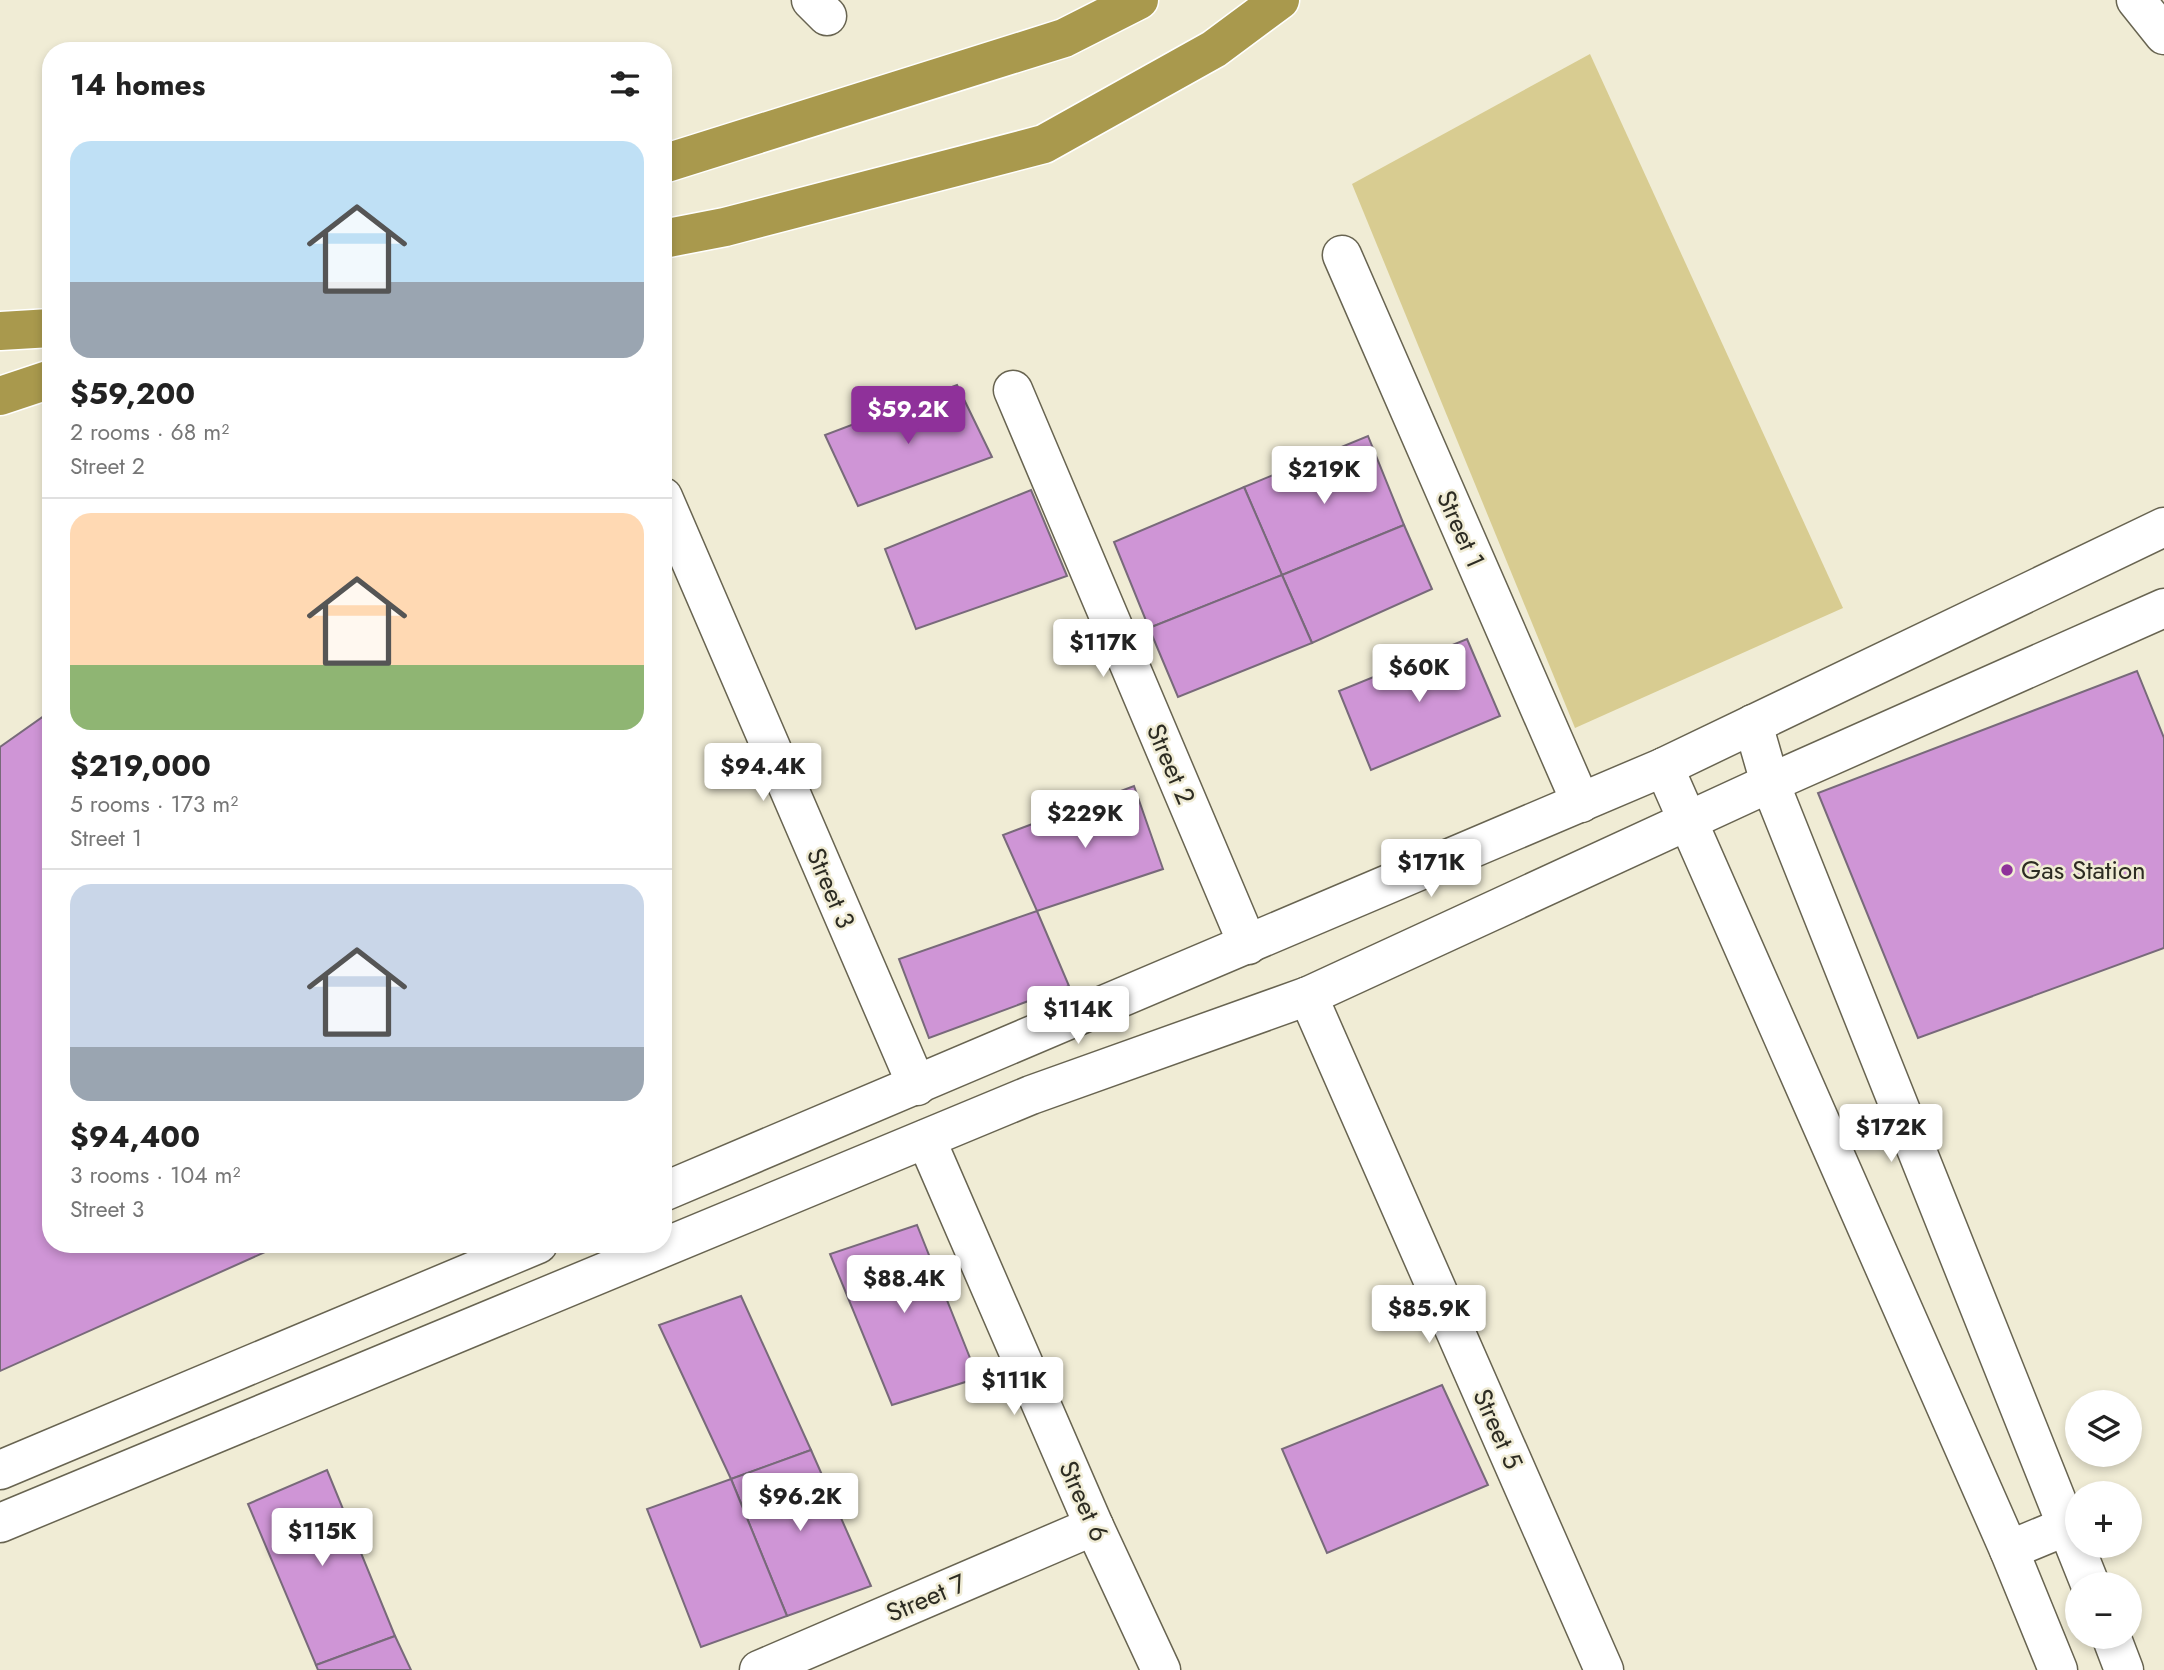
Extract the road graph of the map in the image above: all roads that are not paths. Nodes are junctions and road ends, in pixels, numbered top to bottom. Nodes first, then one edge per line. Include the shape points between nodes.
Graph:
1 (1139, 0) edge
2 (1280, 0) edge
3 (2136, 0) edge
4 (2164, 35) edge
5 (672, 161) edge
6 (672, 237) edge
7 (1342, 256) dead end
8 (42, 329) edge
9 (0, 331) edge
10 (42, 382) edge
11 (1013, 390) dead end
12 (0, 396) edge
13 (672, 518) edge
14 (2164, 527) edge
15 (2161, 617) edge
16 (1753, 724) junction
17 (1664, 767) junction
18 (1770, 783) junction
19 (1581, 803) junction
20 (1688, 822) junction
21 (1248, 945) junction
22 (1308, 996) junction
23 (1010, 1047) junction
24 (917, 1086) junction
25 (1031, 1095) junction
26 (926, 1139) junction
27 (672, 1188) edge
28 (672, 1244) edge
29 (517, 1253) edge
30 (650, 1253) edge
31 (0, 1470) edge
32 (2065, 1521) edge
33 (0, 1522) edge
34 (1094, 1526) junction
35 (2065, 1527) edge
36 (2009, 1550) junction
37 (2116, 1649) edge
38 (759, 1670) edge
39 (1161, 1670) edge
40 (1604, 1670) edge
41 (2058, 1670) edge
42 (2124, 1670) edge

1 - 5 highway via 1064,38
2 - 6 highway via 1214,49 1044,144
3 - 4 street
7 - 19 street, Street 1
8 - 9 highway
10 - 12 highway
11 - 21 street, Street 2
13 - 24 street, Street 3
14 - 16 street
15 - 18 street
16 - 17 street
16 - 18 street
17 - 19 street
17 - 20 street
18 - 20 street
18 - 32 street
19 - 21 street
20 - 22 street
20 - 36 street
21 - 23 street
22 - 25 street
22 - 40 street, Street 5
23 - 24 street
23 - 25 street
24 - 27 street
25 - 26 street
26 - 28 street
26 - 34 street, Street 6
29 - 31 street
30 - 33 street
34 - 38 street, Street 7
34 - 39 street, Street 6
35 - 36 street
36 - 41 street
37 - 42 street

